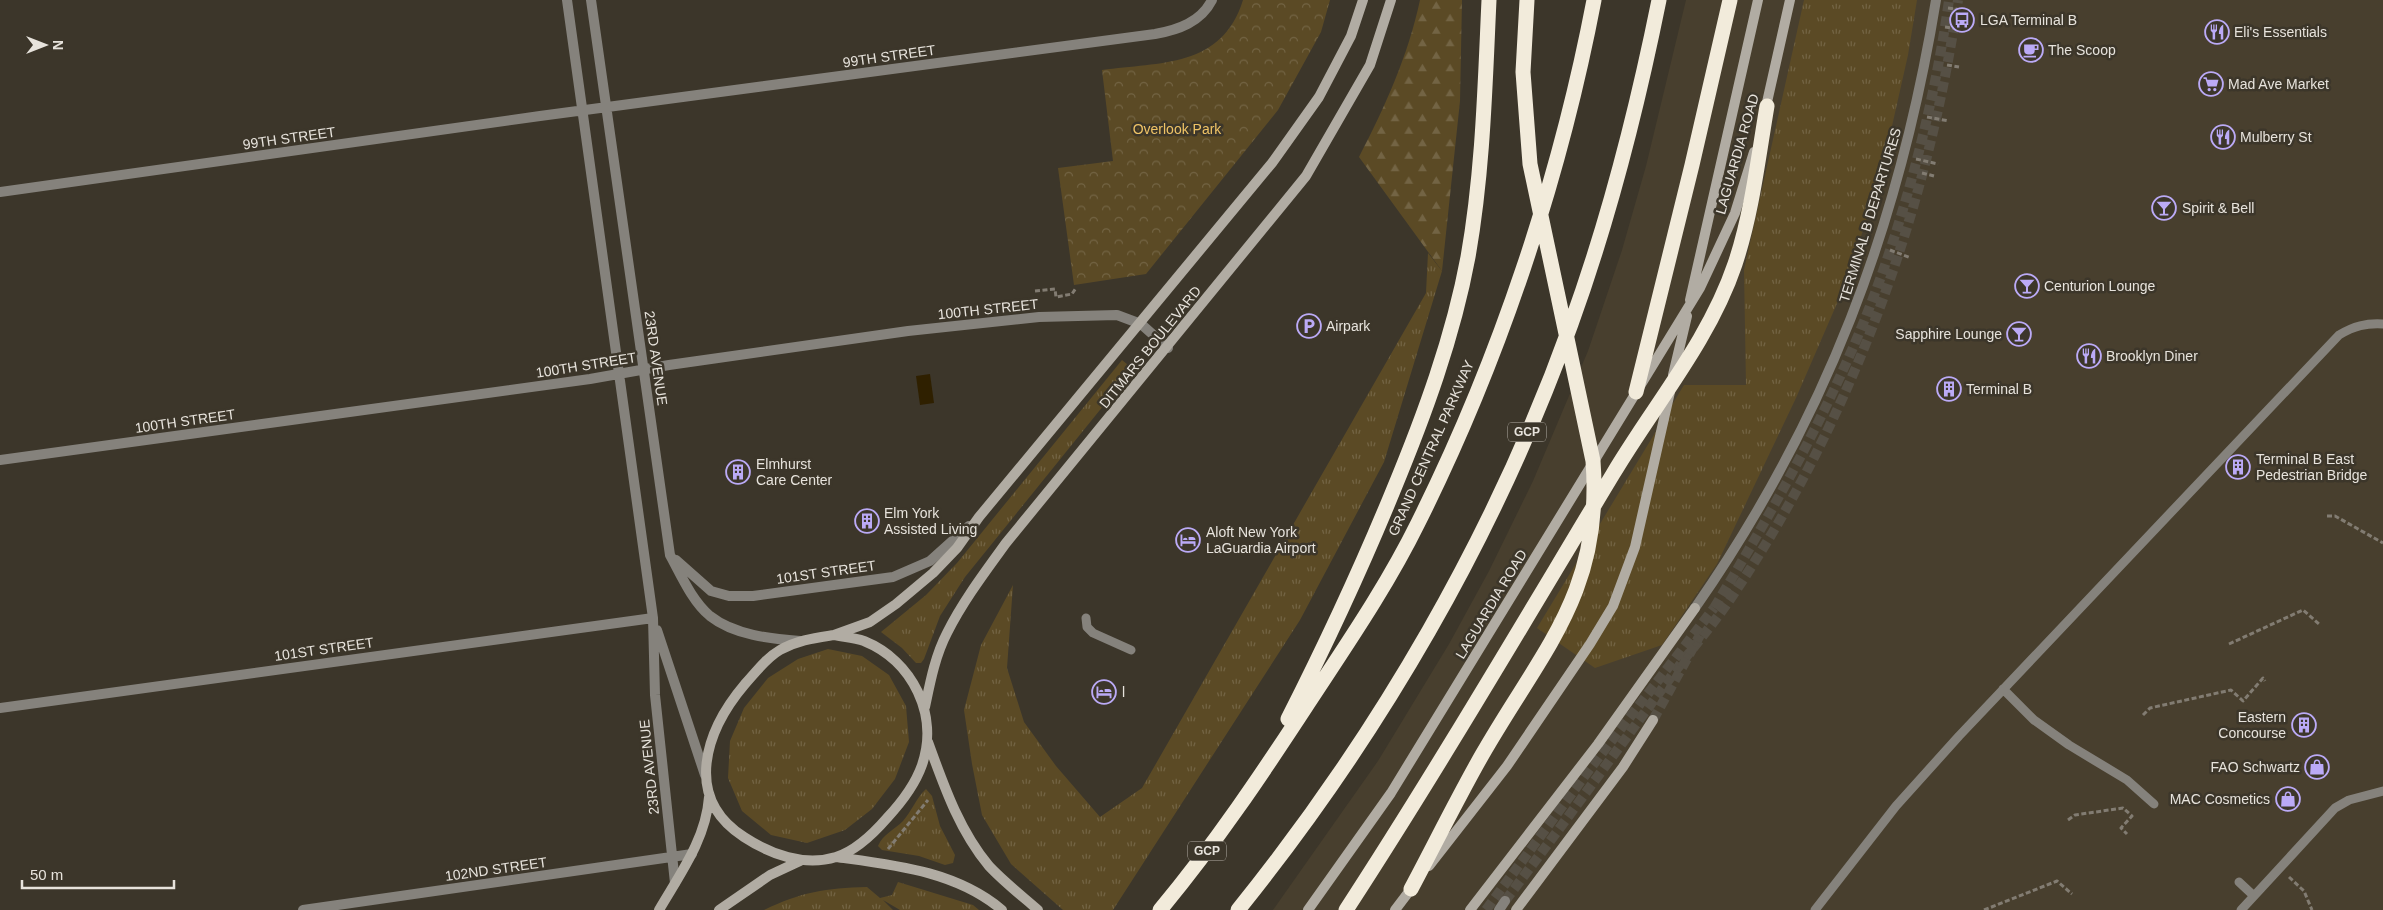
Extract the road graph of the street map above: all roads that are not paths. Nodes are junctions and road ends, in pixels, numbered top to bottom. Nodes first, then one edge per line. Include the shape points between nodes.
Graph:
1 (567, 0) edge
2 (591, 0) edge
3 (1212, 0) edge
4 (1363, 0) edge
5 (1391, 0) edge
6 (1490, 0) edge
7 (1527, 0) edge
8 (1594, 0) edge
9 (1659, 0) edge
10 (1730, 0) edge
11 (1758, 0) edge
12 (1790, 0) edge
13 (1936, 0) edge
14 (1766, 106) junction
15 (606, 108) junction
16 (582, 111) junction
17 (0, 192) edge
18 (1141, 324) junction
19 (2383, 324) edge
20 (1168, 348) junction
21 (644, 370) junction
22 (618, 374) junction
23 (1636, 392) junction
24 (0, 460) edge
25 (979, 517) junction
26 (670, 555) junction
27 (653, 618) junction
28 (1086, 618) dead end
29 (834, 635) junction
30 (800, 640) junction
31 (1131, 650) dead end
32 (2003, 689) junction
33 (925, 707) junction
34 (0, 708) edge
35 (1653, 720) tunnel mouth
36 (927, 741) junction
37 (705, 775) junction
38 (1253, 790) junction
39 (2383, 791) edge
40 (709, 796) junction
41 (2154, 804) dead end
42 (692, 854) junction
43 (672, 857) junction
44 (836, 857) junction
45 (800, 861) junction
46 (2239, 882) dead end
47 (675, 883) junction
48 (1411, 889) junction
49 (2254, 896) junction
50 (303, 910) edge
51 (659, 910) edge
52 (719, 910) edge
53 (1002, 910) edge
54 (1038, 910) edge
55 (1160, 910) edge
56 (1238, 910) edge
57 (1308, 910) edge
58 (1346, 910) edge
59 (1395, 910) edge
60 (1470, 910) edge
61 (1516, 910) edge
62 (1815, 910) edge
63 (2241, 910) edge

1 - 16 street, 23RD AVENUE
2 - 15 street, 23RD AVENUE
3 - 15 street, 99TH STREET via 1197,18 1176,30
4 - 18 street, DITMARS BOULEVARD via 1351,36 1319,97 1272,163
5 - 20 street, DITMARS BOULEVARD via 1370,65 1306,176
6 - 38 highway via 1482,146 1474,221 1460,298 1439,370 1414,441 1362,564
7 - 48 highway via 1523,72 1526,132 1535,195 1593,462 1595,503 1592,537 1579,585 1561,626 1482,754
8 - 38 highway, GRAND CENTRAL PARKWAY / GCP via 1544,200 1497,339 1447,461 1384,587
9 - 56 highway, GCP via 1633,116 1593,260 1548,384 1491,512 1459,576 1384,706 1350,759
10 - 23 highway
11 - 48 street, LAGUARDIA ROAD via 1640,522 1622,587 1598,632 1506,766
12 - 14 street, LAGUARDIA ROAD
13 - 60 street, TERMINAL B DEPARTURES via 1914,114 1884,227 1844,339 1807,418 1737,546 1695,608 1598,744
14 - 23 street, LAGUARDIA ROAD via 1725,239 1700,288
14 - 58 highway via 1753,194 1735,263 1706,328
15 - 16 street, 99TH STREET
15 - 21 street, 23RD AVENUE
16 - 17 street, 99TH STREET
16 - 22 street, 23RD AVENUE
18 - 20 street, 100TH STREET
18 - 21 street, 100TH STREET via 1117,315 1039,317 908,331
18 - 25 street, DITMARS BOULEVARD
19 - 32 lane via 2368,323 2339,336
20 - 33 street, DITMARS BOULEVARD via 1006,543 972,590 946,634
21 - 22 street, 100TH STREET
21 - 26 street, 23RD AVENUE
22 - 24 street, 100TH STREET
22 - 27 street, 23RD AVENUE
23 - 57 street, LAGUARDIA ROAD via 1411,760
25 - 26 street, 101ST STREET via 930,561 893,577 754,596 729,596 711,591
25 - 29 street, DITMARS BOULEVARD via 958,548 896,604 870,622
26 - 30 street, 23RD AVENUE via 697,602 711,617 754,635
27 - 34 street, 101ST STREET
27 - 37 street, 23RD AVENUE
27 - 43 street, 23RD AVENUE via 656,695
28 - 31 lane via 1087,627 1093,633
29 - 30 street
29 - 33 street via 863,640 882,650 914,682
30 - 37 street via 778,651 760,666 726,710 712,737
32 - 41 lane via 2034,720 2127,780
32 - 62 lane via 1896,806
33 - 36 street
35 - 61 street via 1623,767
36 - 44 street via 922,765 897,807 865,839
36 - 54 street via 959,821 977,849 999,876
37 - 40 street
38 - 55 highway, GRAND CENTRAL PARKWAY / GCP
39 - 49 lane via 2349,800 2335,808
40 - 42 street via 708,815
40 - 45 street via 720,816 736,832 758,847
42 - 43 street, 102ND STREET
42 - 47 street
43 - 47 street, 23RD AVENUE
43 - 50 street, 102ND STREET
44 - 45 street
44 - 53 street via 927,872 983,894
45 - 52 street via 770,875
46 - 49 lane
47 - 51 street
48 - 59 street, LAGUARDIA ROAD
49 - 63 lane

